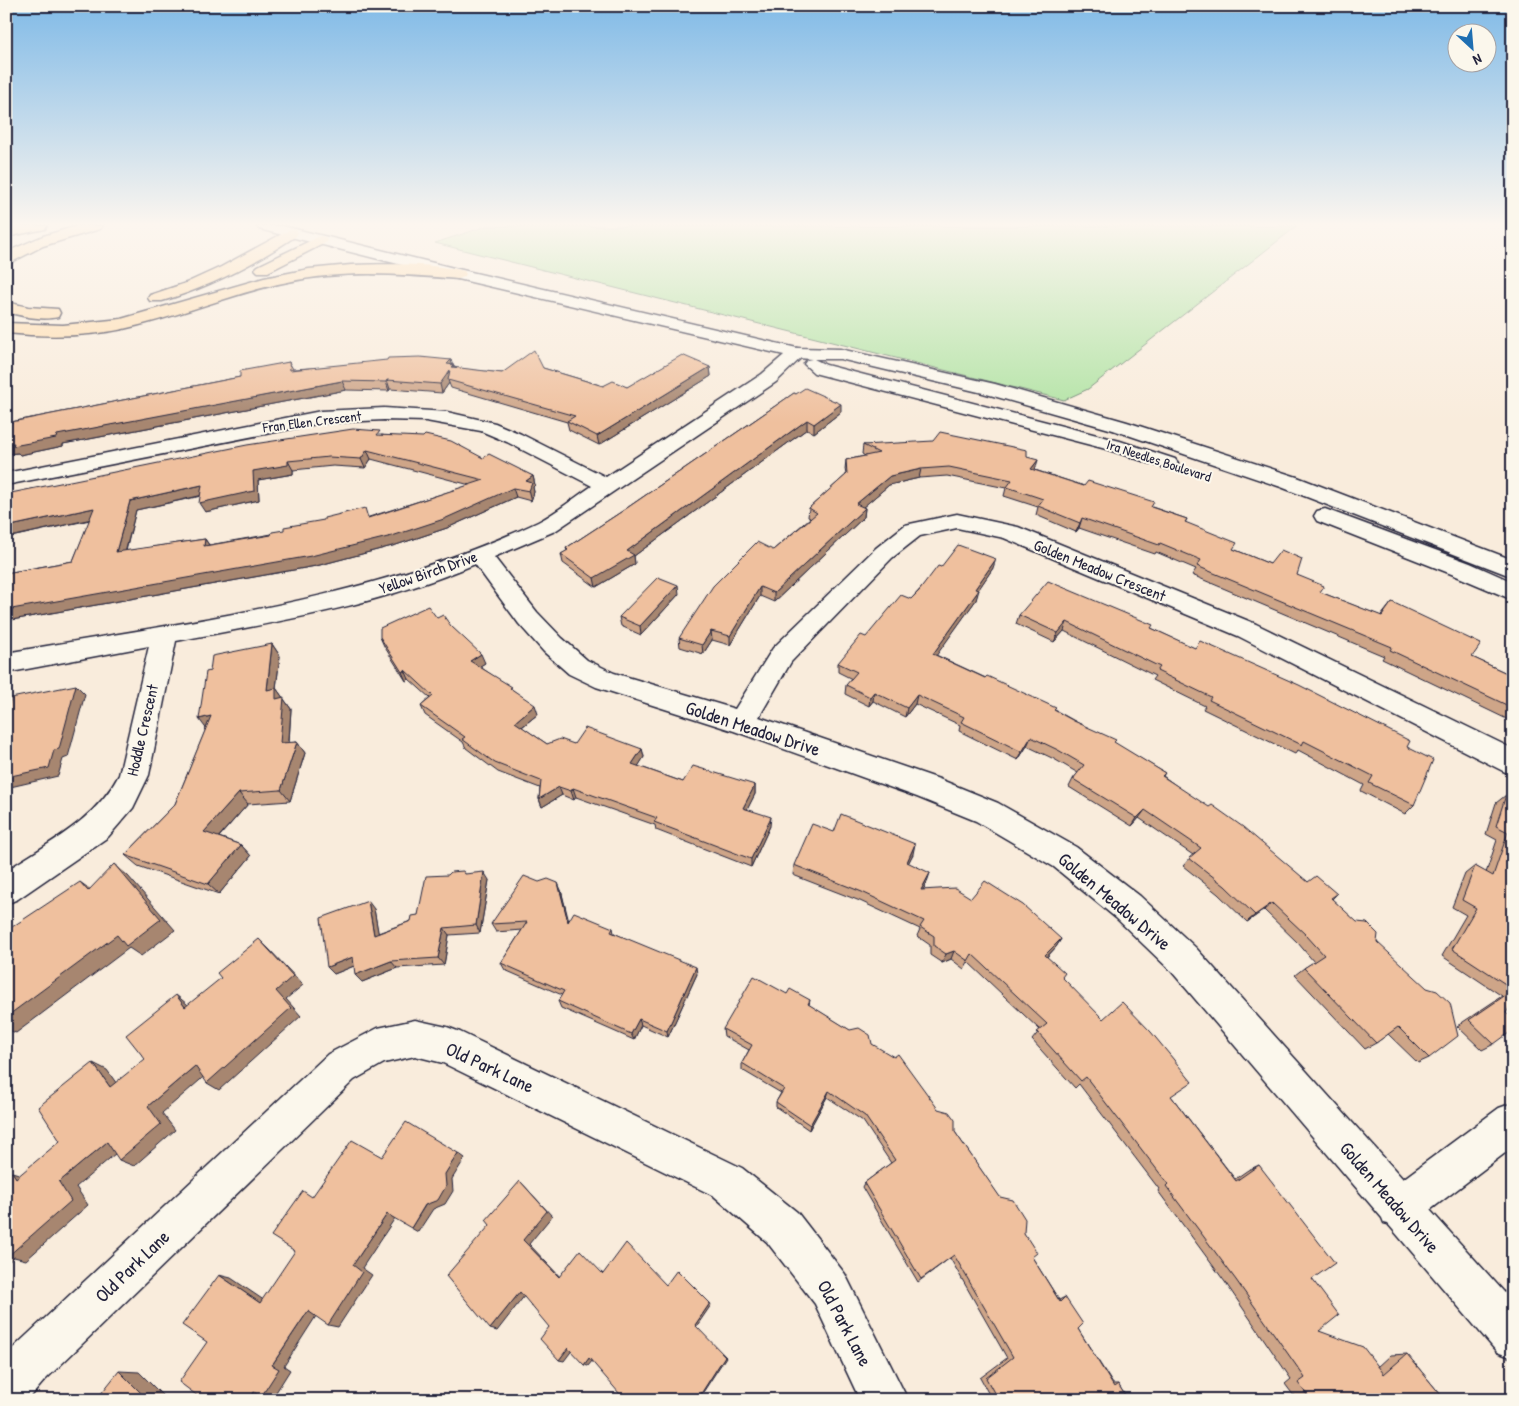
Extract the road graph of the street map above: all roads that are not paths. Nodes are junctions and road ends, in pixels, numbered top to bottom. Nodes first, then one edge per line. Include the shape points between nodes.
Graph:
1 (176, 292) edge
2 (222, 292) edge
3 (233, 292) edge
4 (534, 292) edge
5 (141, 302) dead end
6 (200, 303) junction
7 (6, 307) edge
8 (71, 313) dead end
9 (6, 328) edge
10 (797, 353) junction
11 (6, 478) edge
12 (607, 486) junction
13 (480, 554) junction
14 (1513, 569) edge
15 (1513, 592) edge
16 (165, 634) junction
17 (6, 663) edge
18 (742, 722) junction
19 (1513, 763) edge
20 (6, 889) edge
21 (1513, 1122) edge
22 (1399, 1208) junction
23 (1513, 1336) edge
24 (6, 1390) edge
25 (885, 1400) edge

1 - 5 highway
2 - 6 highway
3 - 6 highway
4 - 10 street, Ira Needles Boulevard
6 - 9 highway via 98,328 50,332
7 - 8 highway via 28,312
10 - 12 street, Yellow Birch Drive via 769,378
10 - 14 street, Ira Needles Boulevard via 840,354 988,388 1120,426 1289,482
10 - 15 street, Ira Needles Boulevard via 820,369 1113,445 1279,498
11 - 12 street, Fran Ellen Crescent via 321,417 382,414 432,417 488,427
12 - 13 street, Yellow Birch Drive via 547,526
13 - 16 street, Yellow Birch Drive via 431,574 378,590 307,608
13 - 18 street, Golden Meadow Drive via 528,618 578,667 604,680
16 - 17 street, Yellow Birch Drive
16 - 20 street, Hoddle Crescent via 134,775 122,798 97,828
18 - 19 street, Golden Meadow Crescent via 782,655 884,554 913,530 957,522 1010,532 1247,630
18 - 22 street, Golden Meadow Drive via 987,812 1066,857 1128,906 1184,960
21 - 22 street
22 - 23 street, Golden Meadow Drive
24 - 25 street, Old Park Lane via 28,1364 341,1067 378,1046 415,1038 447,1045 728,1182 782,1227 830,1289

